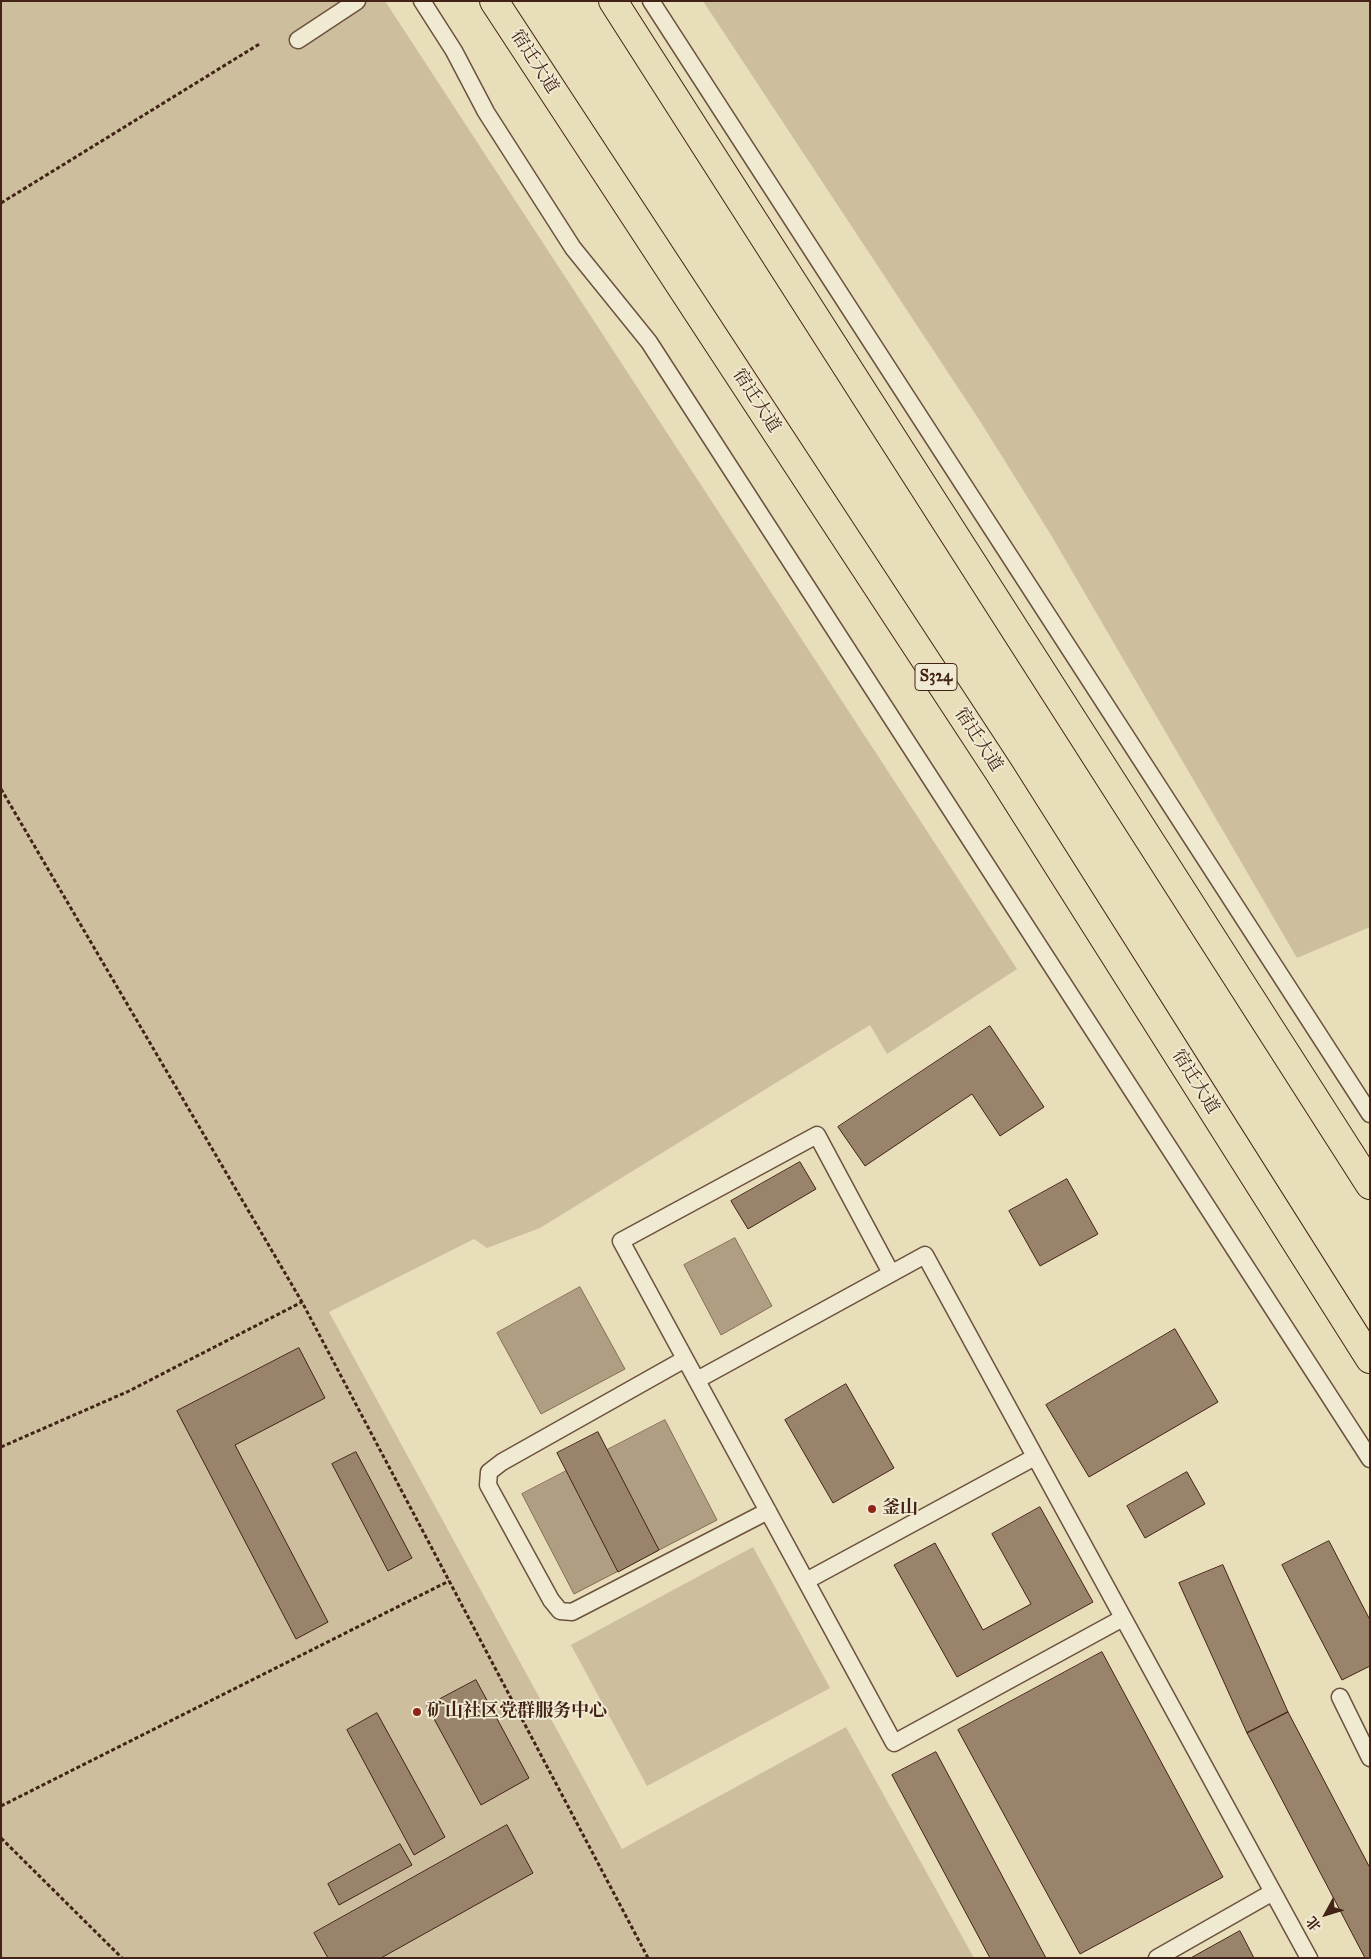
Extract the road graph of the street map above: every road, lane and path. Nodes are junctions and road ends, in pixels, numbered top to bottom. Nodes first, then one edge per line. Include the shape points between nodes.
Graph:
1 (357, 1) edge
2 (422, 1) edge
3 (494, 1) edge
4 (613, 1) edge
5 (651, 1) edge
6 (298, 40) dead end
7 (262, 43) dead end
8 (1, 203) edge
9 (1, 788) edge
10 (1370, 1114) edge
11 (1370, 1186) edge
12 (891, 1273) junction
13 (302, 1302) junction
14 (685, 1359) junction
15 (1370, 1359) edge
16 (697, 1380) junction
17 (1, 1447) edge
18 (1035, 1457) junction
19 (1370, 1459) edge
20 (768, 1511) junction
21 (449, 1581) junction
22 (806, 1581) junction
23 (1123, 1618) junction
24 (1340, 1697) dead end
25 (1369, 1756) edge
26 (1, 1806) edge
27 (1, 1838) edge
28 (1273, 1892) junction
29 (122, 1958) edge
30 (648, 1958) edge
31 (1158, 1958) edge
32 (1309, 1958) edge

1 - 6 lane
2 - 19 lane via 454,51 486,112 573,248 649,342
3 - 15 main road, 宿迁大道 / S324 via 999,772
4 - 11 main road
5 - 10 lane
7 - 8 path
9 - 13 path
12 - 14 lane via 817,1135 621,1241
12 - 16 lane
12 - 18 lane via 925,1255
13 - 17 path via 128,1391
13 - 21 path
14 - 16 lane
14 - 20 lane via 502,1462 489,1472 488,1485 560,1611 572,1612
16 - 20 lane
18 - 22 lane
18 - 23 lane
20 - 22 lane
21 - 26 path
21 - 30 path
22 - 23 lane via 894,1742
23 - 28 lane
24 - 25 lane
27 - 29 path
28 - 31 lane
28 - 32 lane

